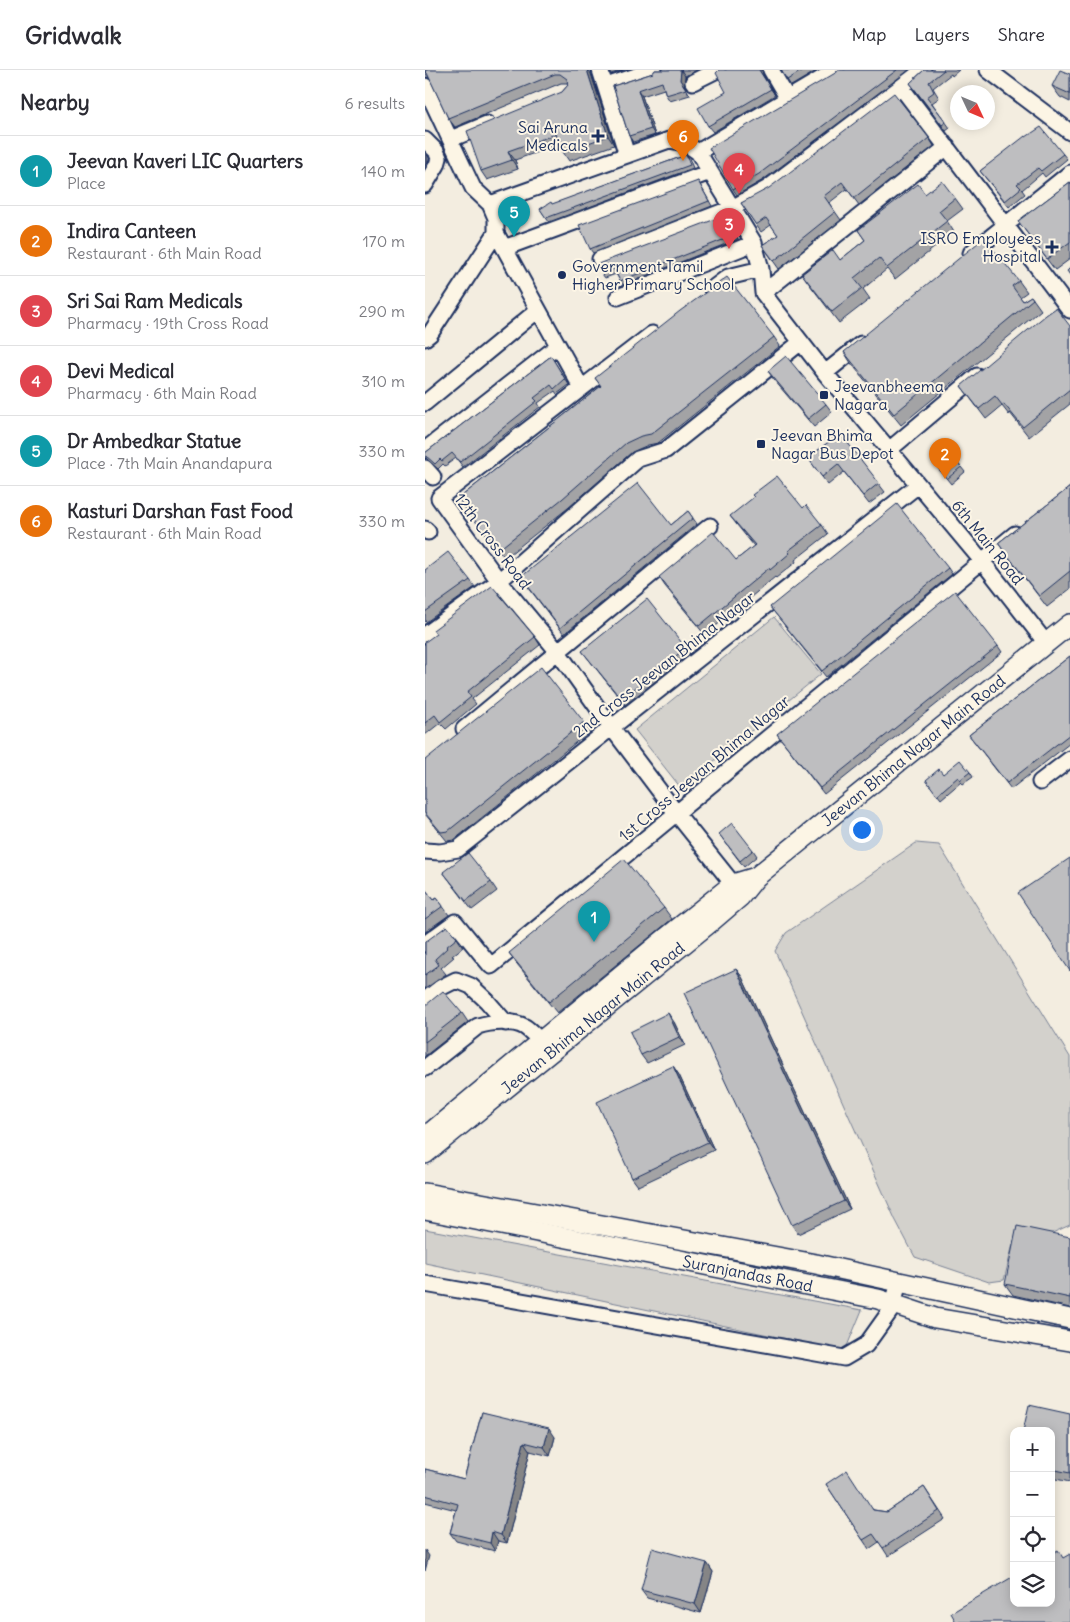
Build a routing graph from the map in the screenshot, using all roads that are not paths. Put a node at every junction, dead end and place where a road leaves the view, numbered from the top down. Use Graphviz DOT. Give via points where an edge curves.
graph roads {
  1 [pos="600,70"];
  2 [pos="654,70"];
  3 [pos="717,70"];
  4 [pos="771,70"];
  5 [pos="836,70"];
  6 [pos="923,70"];
  7 [pos="989,70"];
  8 [pos="693,82"];
  9 [pos="606,86"];
  10 [pos="901,87"];
  11 [pos="425,88"];
  12 [pos="788,99"];
  13 [pos="504,117"];
  14 [pos="1070,132"];
  15 [pos="451,139"];
  16 [pos="425,140"];
  17 [pos="947,147"];
  18 [pos="698,152"];
  19 [pos="627,155"];
  20 [pos="711,172"];
  21 [pos="1070,173"];
  22 [pos="425,185"];
  23 [pos="490,204"];
  24 [pos="732,208"];
  25 [pos="1006,225"];
  26 [pos="496,233"];
  27 [pos="754,243"];
  28 [pos="504,248"];
  29 [pos="600,259"];
  30 [pos="961,262"];
  31 [pos="761,270"];
  32 [pos="763,293"];
  33 [pos="618,297"];
  34 [pos="697,300"];
  35 [pos="1064,307"];
  36 [pos="538,310"];
  37 [pos="666,323"];
  38 [pos="870,336"];
  39 [pos="425,338"];
  40 [pos="801,342"];
  41 [pos="558,346"];
  42 [pos="988,367"];
  43 [pos="825,373"];
  44 [pos="581,387"];
  45 [pos="425,403"];
  46 [pos="425,450"];
  47 [pos="889,450"];
  48 [pos="918,485"];
  49 [pos="1026,525"];
  50 [pos="710,526"];
  51 [pos="982,561"];
  52 [pos="499,581"];
  53 [pos="1070,624"];
  54 [pos="425,635"];
  55 [pos="1047,643"];
  56 [pos="558,652"];
  57 [pos="612,728"];
  58 [pos="455,737"];
  59 [pos="1070,759"];
  60 [pos="1040,782"];
  61 [pos="677,814"];
  62 [pos="425,851"];
  63 [pos="737,891"];
  64 [pos="425,944"];
  65 [pos="425,1000"];
  66 [pos="506,1023"];
  67 [pos="541,1041"];
  68 [pos="425,1068"];
  69 [pos="425,1137"];
  70 [pos="425,1154"];
  71 [pos="425,1193"];
  72 [pos="425,1210"];
  73 [pos="899,1283"];
  74 [pos="425,1284"];
  75 [pos="893,1304"];
  76 [pos="1070,1319"];
  77 [pos="1070,1340"];
  1 -- 9 [label="street"];
  2 -- 9 [label="street"];
  3 -- 8 [label="street"];
  4 -- 12 [label="street"];
  5 -- 12 [label="street"];
  6 -- 10 [label="street"];
  7 -- 14 [label="street"];
  9 -- 19 [label="street"];
  10 -- 17 [label="street"];
  10 -- 24 [label="street" via="768,188"];
  11 -- 15 [label="street"];
  12 -- 18 [label="street"];
  13 -- 15 [label="street"];
  15 -- 23 [label="street" via="473,188"];
  16 -- 22 [label="street" via="439,158"];
  17 -- 25 [label="street"];
  17 -- 32 [label="street"];
  18 -- 19 [label="street" via="685,143 669,140"];
  18 -- 20 [label="street"];
  19 -- 23 [label="street"];
  20 -- 24 [label="street"];
  20 -- 28 [label="street"];
  21 -- 25 [label="street"];
  23 -- 26 [label="street" via="496,218"];
  24 -- 27 [label="street"];
  24 -- 29 [label="street"];
  25 -- 30 [label="street"];
  25 -- 35 [label="street"];
  26 -- 28 [label="street"];
  26 -- 39 [label="street"];
  27 -- 31 [label="street"];
  27 -- 33 [label="street"];
  28 -- 36 [label="street"];
  31 -- 32 [label="street"];
  31 -- 34 [label="street" via="728,277"];
  32 -- 40 [label="street, 6th Main Road"];
  36 -- 41 [label="street"];
  36 -- 45 [label="street"];
  37 -- 44 [label="street, 12th Cross Road"];
  38 -- 43 [label="street"];
  40 -- 43 [label="street, 6th Main Road"];
  40 -- 52 [label="street" via="666,450 637,459"];
  41 -- 44 [label="street"];
  41 -- 46 [label="street"];
  42 -- 47 [label="street"];
  43 -- 47 [label="street, 6th Main Road"];
  44 -- 52 [label="street, 12th Cross Road" via="439,498"];
  47 -- 48 [label="street, 6th Main Road"];
  48 -- 51 [label="street, 6th Main Road"];
  48 -- 57 [label="street, 2nd Cross Jeevan Bhima Nagar"];
  49 -- 51 [label="street, 1st Cross Jeevan Bhima Nagar"];
  50 -- 56 [label="street"];
  51 -- 55 [label="street, 6th Main Road"];
  51 -- 61 [label="street, 1st Cross Jeevan Bhima Nagar"];
  52 -- 54 [label="street"];
  52 -- 56 [label="street, 12th Cross Road"];
  53 -- 55 [label="main road, Jeevan Bhima Nagar Main Road"];
  55 -- 63 [label="main road, Jeevan Bhima Nagar Main Road"];
  56 -- 57 [label="street, 12th Cross Road"];
  56 -- 58 [label="street"];
  57 -- 61 [label="street, 12th Cross Road"];
  57 -- 62 [label="street, 2nd Cross Jeevan Bhima Nagar" via="458,849"];
  59 -- 60 [label="street"];
  61 -- 63 [label="street, 12th Cross Road"];
  61 -- 64 [label="street, 1st Cross Jeevan Bhima Nagar" via="491,966 455,922"];
  63 -- 67 [label="main road, Jeevan Bhima Nagar Main Road" via="662,940"];
  63 -- 70 [label="main road, Jeevan Bhima Nagar Main Road"];
  65 -- 66 [label="street" via="456,980 471,986"];
  66 -- 67 [label="street" via="524,1026"];
  66 -- 68 [label="street" via="477,1026"];
  67 -- 69 [label="main road, Jeevan Bhima Nagar Main Road"];
  71 -- 73 [label="main road, Suranjandas Road" via="816,1264"];
  72 -- 75 [label="main road, Suranjandas Road"];
  73 -- 75 [label="street"];
  73 -- 76 [label="main road, Suranjandas Road"];
  74 -- 75 [label="street" via="844,1358 866,1345"];
  75 -- 77 [label="main road, Suranjandas Road" via="935,1318"];
}
